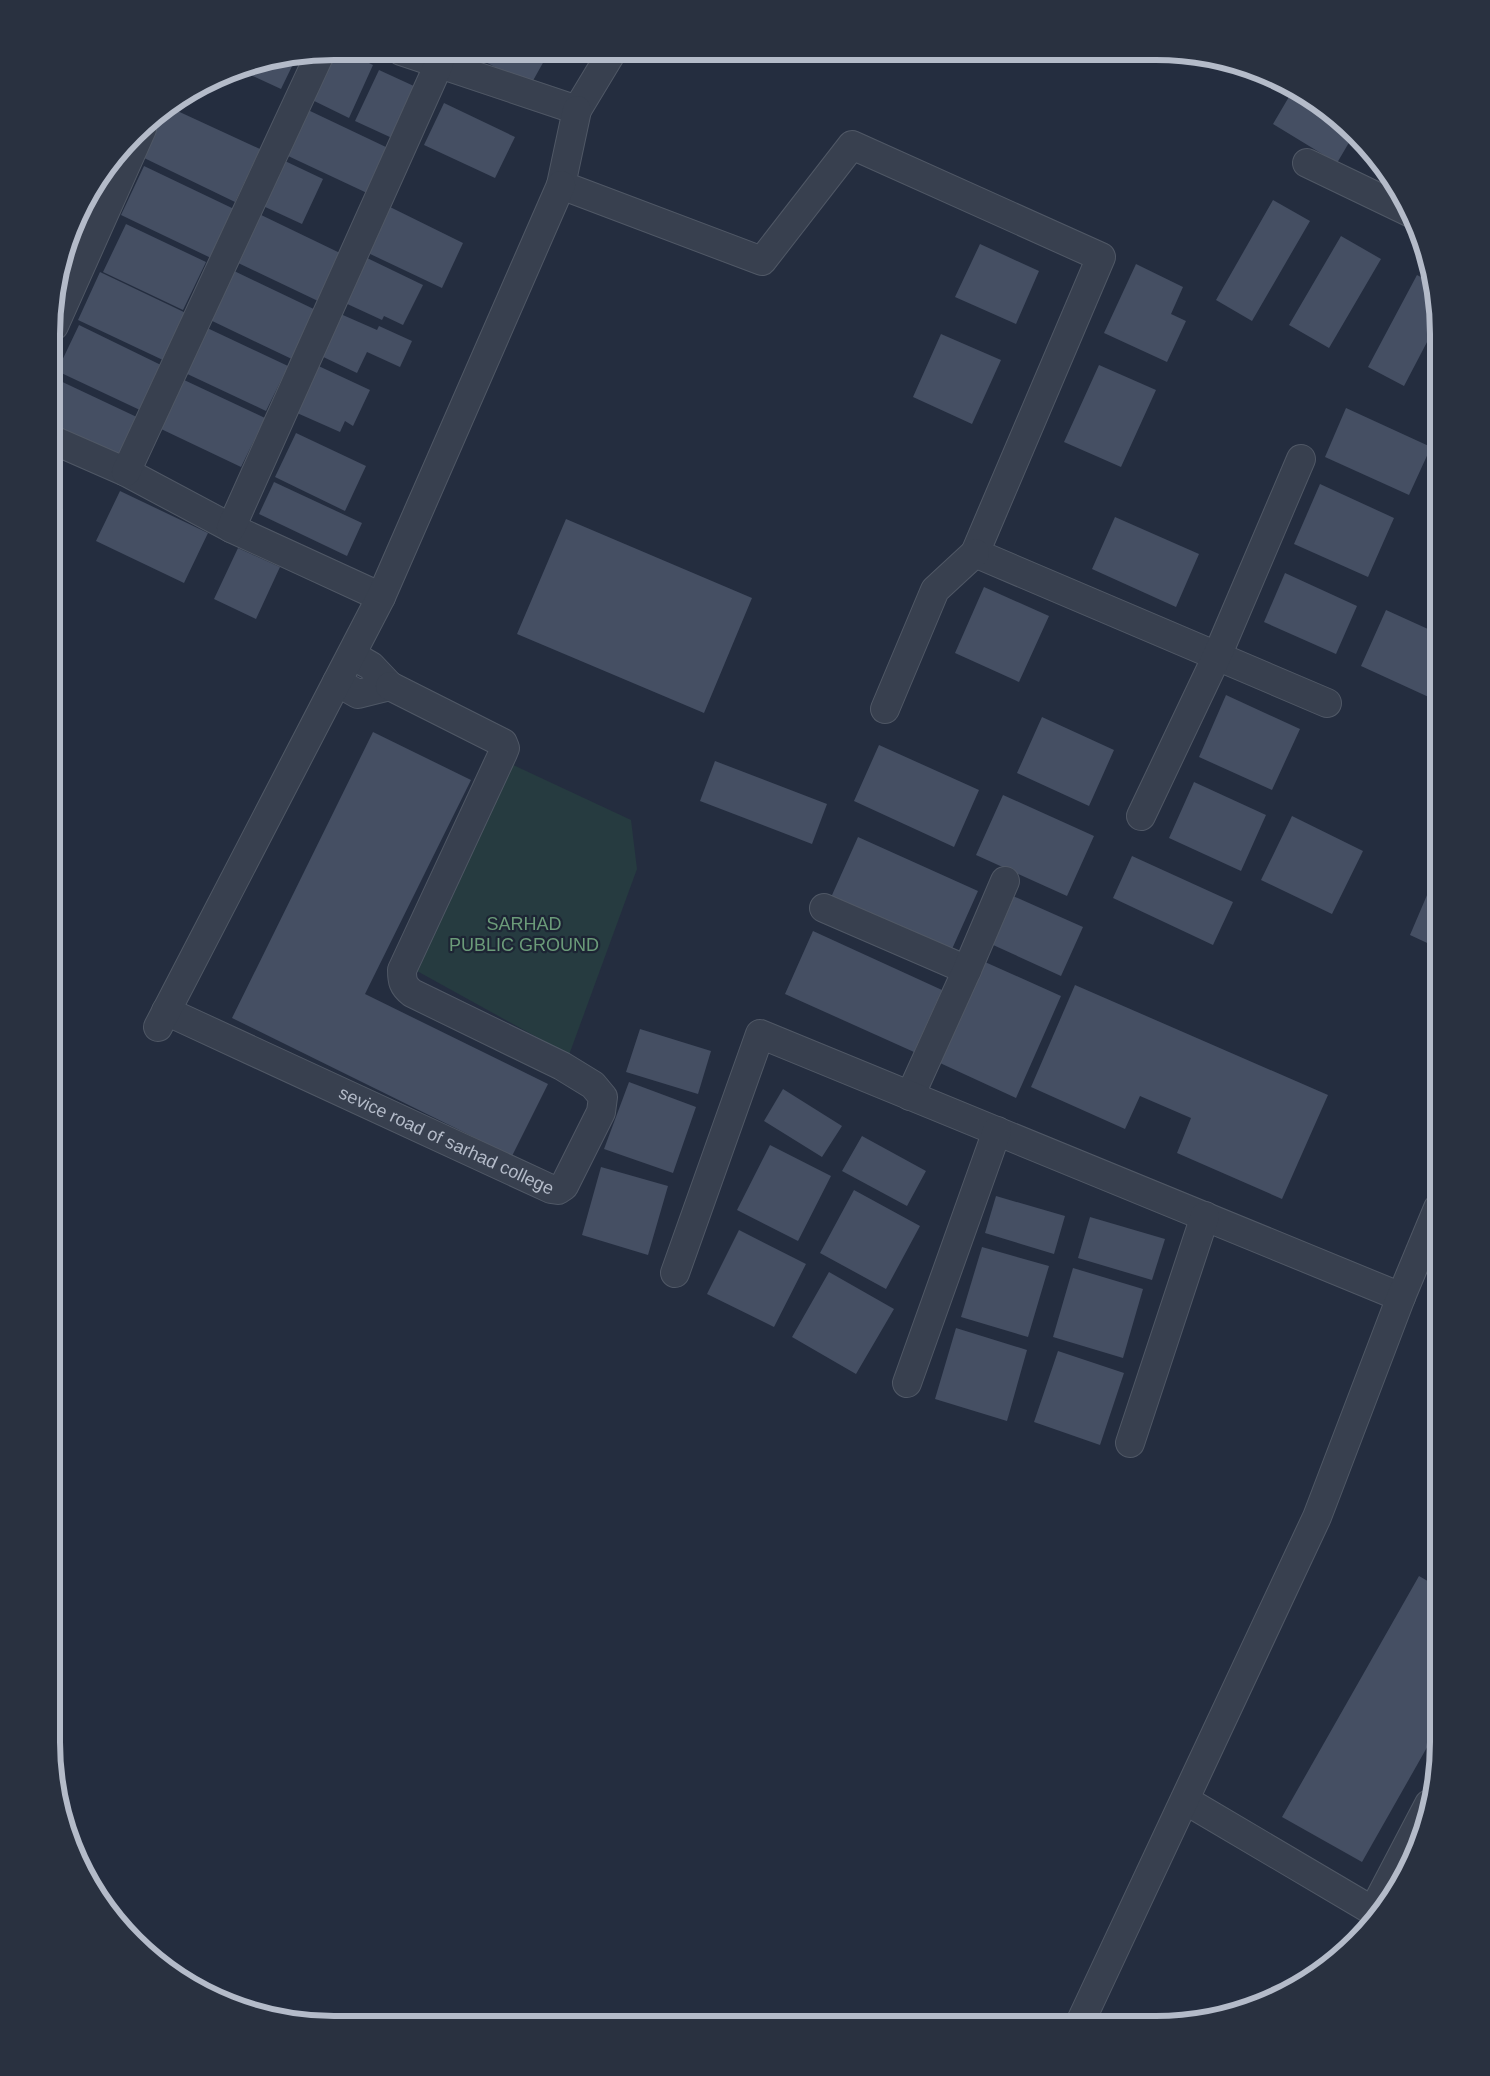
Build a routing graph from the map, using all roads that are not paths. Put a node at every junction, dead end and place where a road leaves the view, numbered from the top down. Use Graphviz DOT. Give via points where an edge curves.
graph roads {
  1 [pos="426,60"];
  2 [pos="607,60"];
  3 [pos="317,61"];
  4 [pos="439,64"];
  5 [pos="577,110"];
  6 [pos="134,147"];
  7 [pos="1307,164"];
  8 [pos="561,185"];
  9 [pos="1399,207"];
  10 [pos="61,309"];
  11 [pos="60,443"];
  12 [pos="1300,459"];
  13 [pos="126,472"];
  14 [pos="231,528"];
  15 [pos="975,553"];
  16 [pos="381,597"];
  17 [pos="352,655"];
  18 [pos="1217,656"];
  19 [pos="338,682"];
  20 [pos="390,686"];
  21 [pos="1327,703"];
  22 [pos="885,709"];
  23 [pos="1141,816"];
  24 [pos="1005,881"];
  25 [pos="824,908"];
  26 [pos="968,970"];
  27 [pos="910,1096"];
  28 [pos="997,1131"];
  29 [pos="1205,1216"];
  30 [pos="1430,1227"];
  31 [pos="675,1273"];
  32 [pos="1401,1297"];
  33 [pos="907,1382"];
  34 [pos="1130,1443"];
  35 [pos="1185,1800"];
  36 [pos="1414,1833"];
  37 [pos="1379,1901"];
  38 [pos="1366,1918"];
  39 [pos="1083,2016"];
  1 -- 4 [label="street"];
  2 -- 5 [label="street"];
  3 -- 13 [label="street"];
  4 -- 5 [label="street"];
  4 -- 14 [label="street"];
  5 -- 8 [label="street"];
  6 -- 10 [label="street"];
  7 -- 9 [label="street"];
  8 -- 15 [label="street" via="762,262 852,144 1101,257"];
  8 -- 16 [label="street"];
  11 -- 13 [label="street"];
  12 -- 18 [label="street"];
  13 -- 14 [label="street"];
  14 -- 16 [label="street"];
  15 -- 18 [label="street"];
  15 -- 22 [label="street" via="935,590"];
  16 -- 17 [label="street"];
  17 -- 19 [label="street"];
  17 -- 20 [label="street" via="372,666"];
  18 -- 21 [label="street"];
  18 -- 23 [label="street"];
  19 -- 20 [label="street" via="358,694"];
  19 -- 20 [label="street, sevice road of sarhad college" via="161,1020 558,1190 564,1186 601,1112 603,1097 593,1085 562,1066 412,993 402,980 402,970 505,748 503,743"];
  24 -- 26 [label="street"];
  25 -- 26 [label="street"];
  26 -- 27 [label="street"];
  27 -- 28 [label="street"];
  27 -- 31 [label="street" via="760,1034"];
  28 -- 29 [label="street"];
  28 -- 33 [label="street"];
  29 -- 32 [label="street"];
  29 -- 34 [label="street"];
  30 -- 32 [label="street"];
  32 -- 35 [label="street" via="1317,1517"];
  35 -- 38 [label="street"];
  35 -- 39 [label="street"];
  36 -- 37 [label="street"];
}
